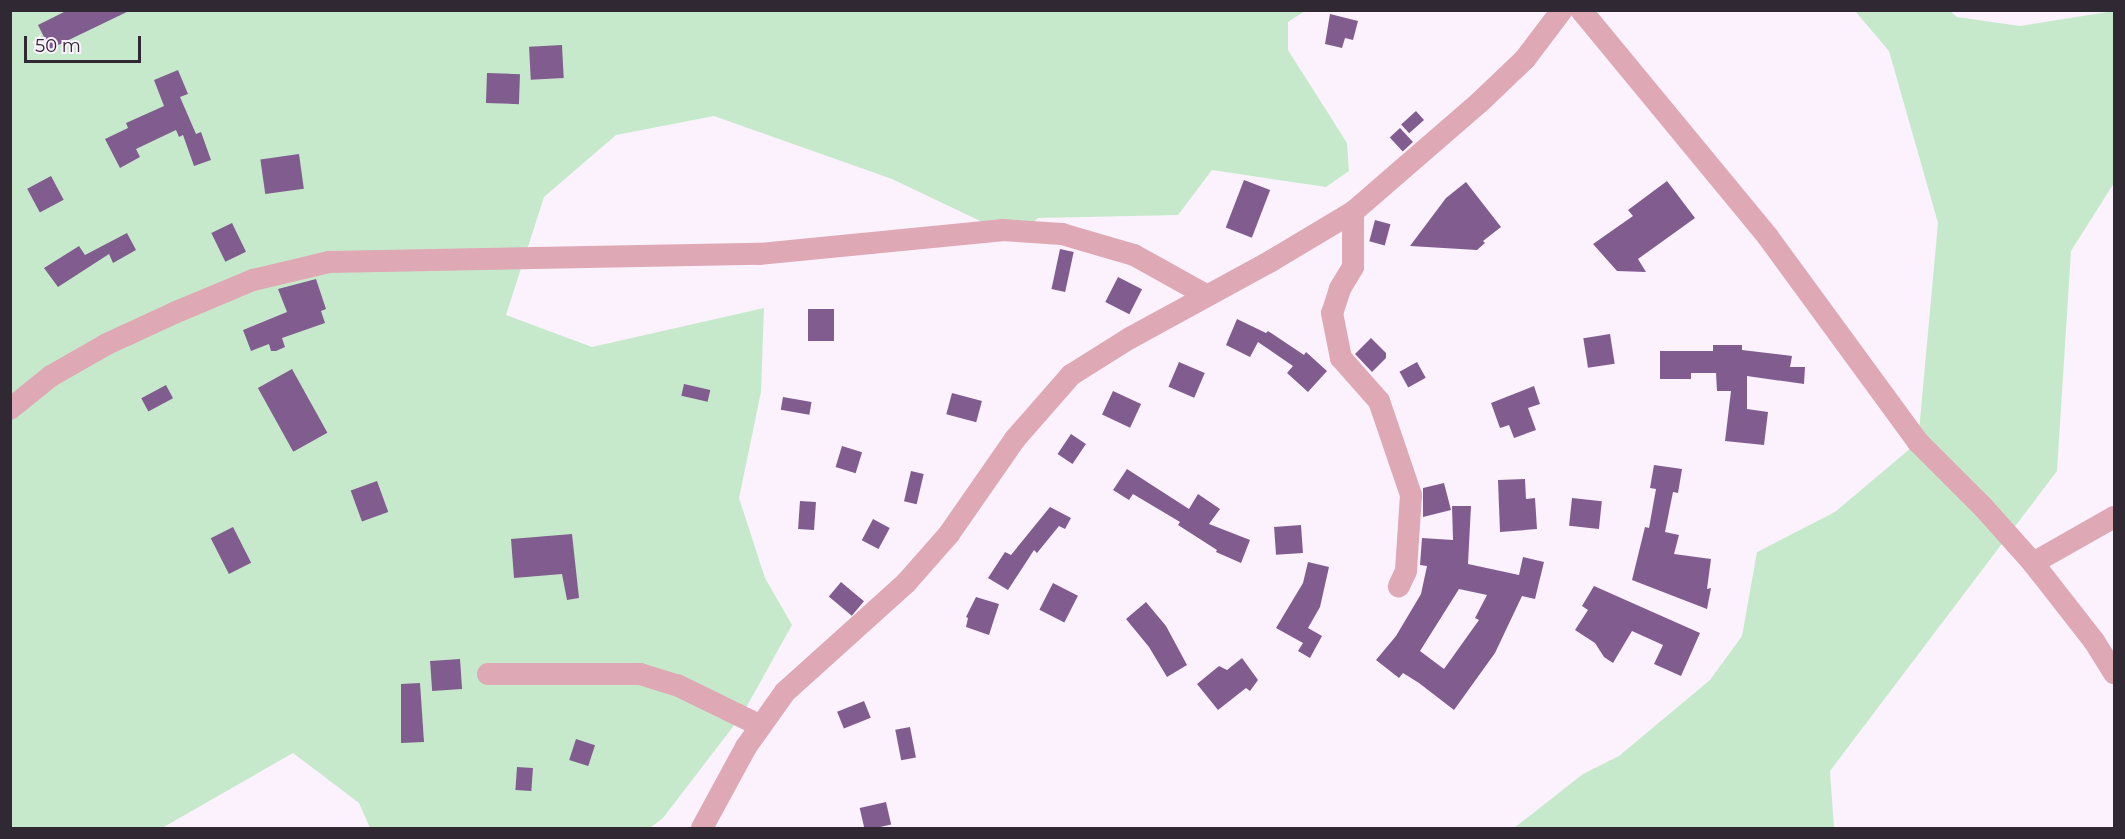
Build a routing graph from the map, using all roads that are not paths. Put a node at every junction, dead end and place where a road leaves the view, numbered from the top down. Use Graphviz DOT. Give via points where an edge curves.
graph roads {
  1 [pos="1562,10"];
  2 [pos="1581,10"];
  3 [pos="1353,212"];
  4 [pos="1206,295"];
  5 [pos="10,409"];
  6 [pos="2115,517"];
  7 [pos="2033,563"];
  8 [pos="1399,586"];
  9 [pos="2115,673"];
  10 [pos="488,674"];
  11 [pos="760,726"];
  12 [pos="702,828"];
  1 -- 3 [label="street" via="1525,59 1488,95"];
  2 -- 7 [label="street" via="1768,237 1918,442"];
  3 -- 4 [label="street"];
  3 -- 8 [label="street" via="1353,267 1332,313 1341,358 1380,401 1411,495 1406,571"];
  4 -- 5 [label="street" via="1134,255 1062,234 1002,230 759,254 328,262 253,280 107,344 51,376"];
  4 -- 11 [label="street" via="1071,375 1015,439 949,534 906,583 784,692"];
  6 -- 7 [label="street"];
  7 -- 9 [label="street"];
  10 -- 11 [label="street" via="640,674 676,685"];
  11 -- 12 [label="street"];
}
